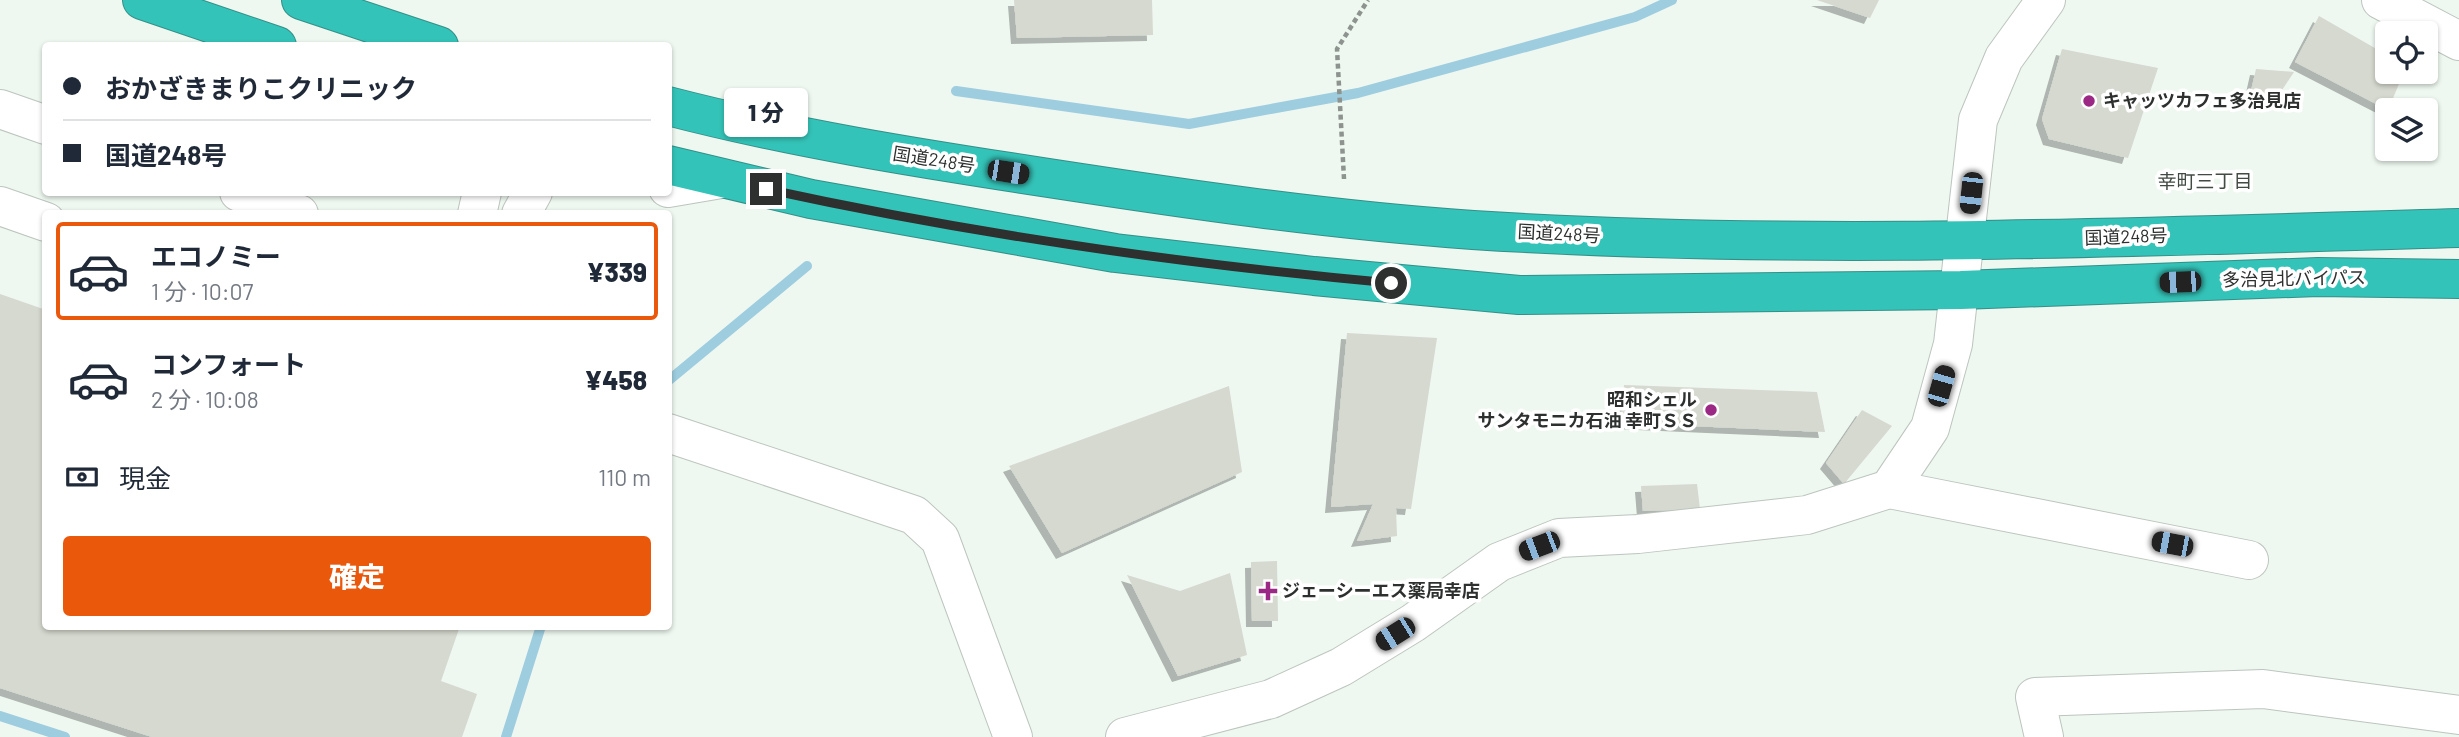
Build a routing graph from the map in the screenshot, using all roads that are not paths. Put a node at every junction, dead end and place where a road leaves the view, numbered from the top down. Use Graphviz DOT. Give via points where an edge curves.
graph roads {
  1 [pos="142,0"];
  2 [pos="301,0"];
  3 [pos="2046,0"];
  4 [pos="2381,0"];
  5 [pos="2459,41"];
  6 [pos="265,42"];
  7 [pos="427,42"];
  8 [pos="672,107"];
  9 [pos="0,108"];
  10 [pos="42,124"];
  11 [pos="672,166"];
  12 [pos="721,179"];
  13 [pos="672,187"];
  14 [pos="250,196"];
  15 [pos="0,206"];
  16 [pos="288,210"];
  17 [pos="42,221"];
  18 [pos="2459,228"];
  19 [pos="1966,242"];
  20 [pos="2459,279"];
  21 [pos="1961,290"];
  22 [pos="672,434"];
  23 [pos="1889,489"];
  24 [pos="2249,559"];
  25 [pos="2459,715"];
  26 [pos="1013,737"];
  27 [pos="1125,737"];
  28 [pos="2043,737"];
  1 -- 6 [label="highway"];
  2 -- 7 [label="highway"];
  3 -- 19 [label="street" via="2004,58 1978,120"];
  4 -- 5 [label="street"];
  8 -- 19 [label="highway, 国道248号" via="898,155 1256,210 1471,230 1696,240"];
  9 -- 10 [label="street"];
  11 -- 12 [label="highway"];
  12 -- 13 [label="street"];
  12 -- 21 [label="highway" via="945,225 1115,253 1519,295"];
  14 -- 16 [label="street"];
  15 -- 17 [label="street"];
  18 -- 19 [label="highway, 国道248号"];
  19 -- 21 [label="street"];
  20 -- 21 [label="highway, 多治見北バイパス" via="2318,277"];
  21 -- 23 [label="street" via="1953,344 1930,428"];
  22 -- 26 [label="street" via="914,515 940,540"];
  23 -- 24 [label="street"];
  23 -- 27 [label="street" via="1807,515 1559,538 1499,562 1341,667 1272,699"];
  25 -- 28 [label="street" via="2263,689 2035,697"];
}
